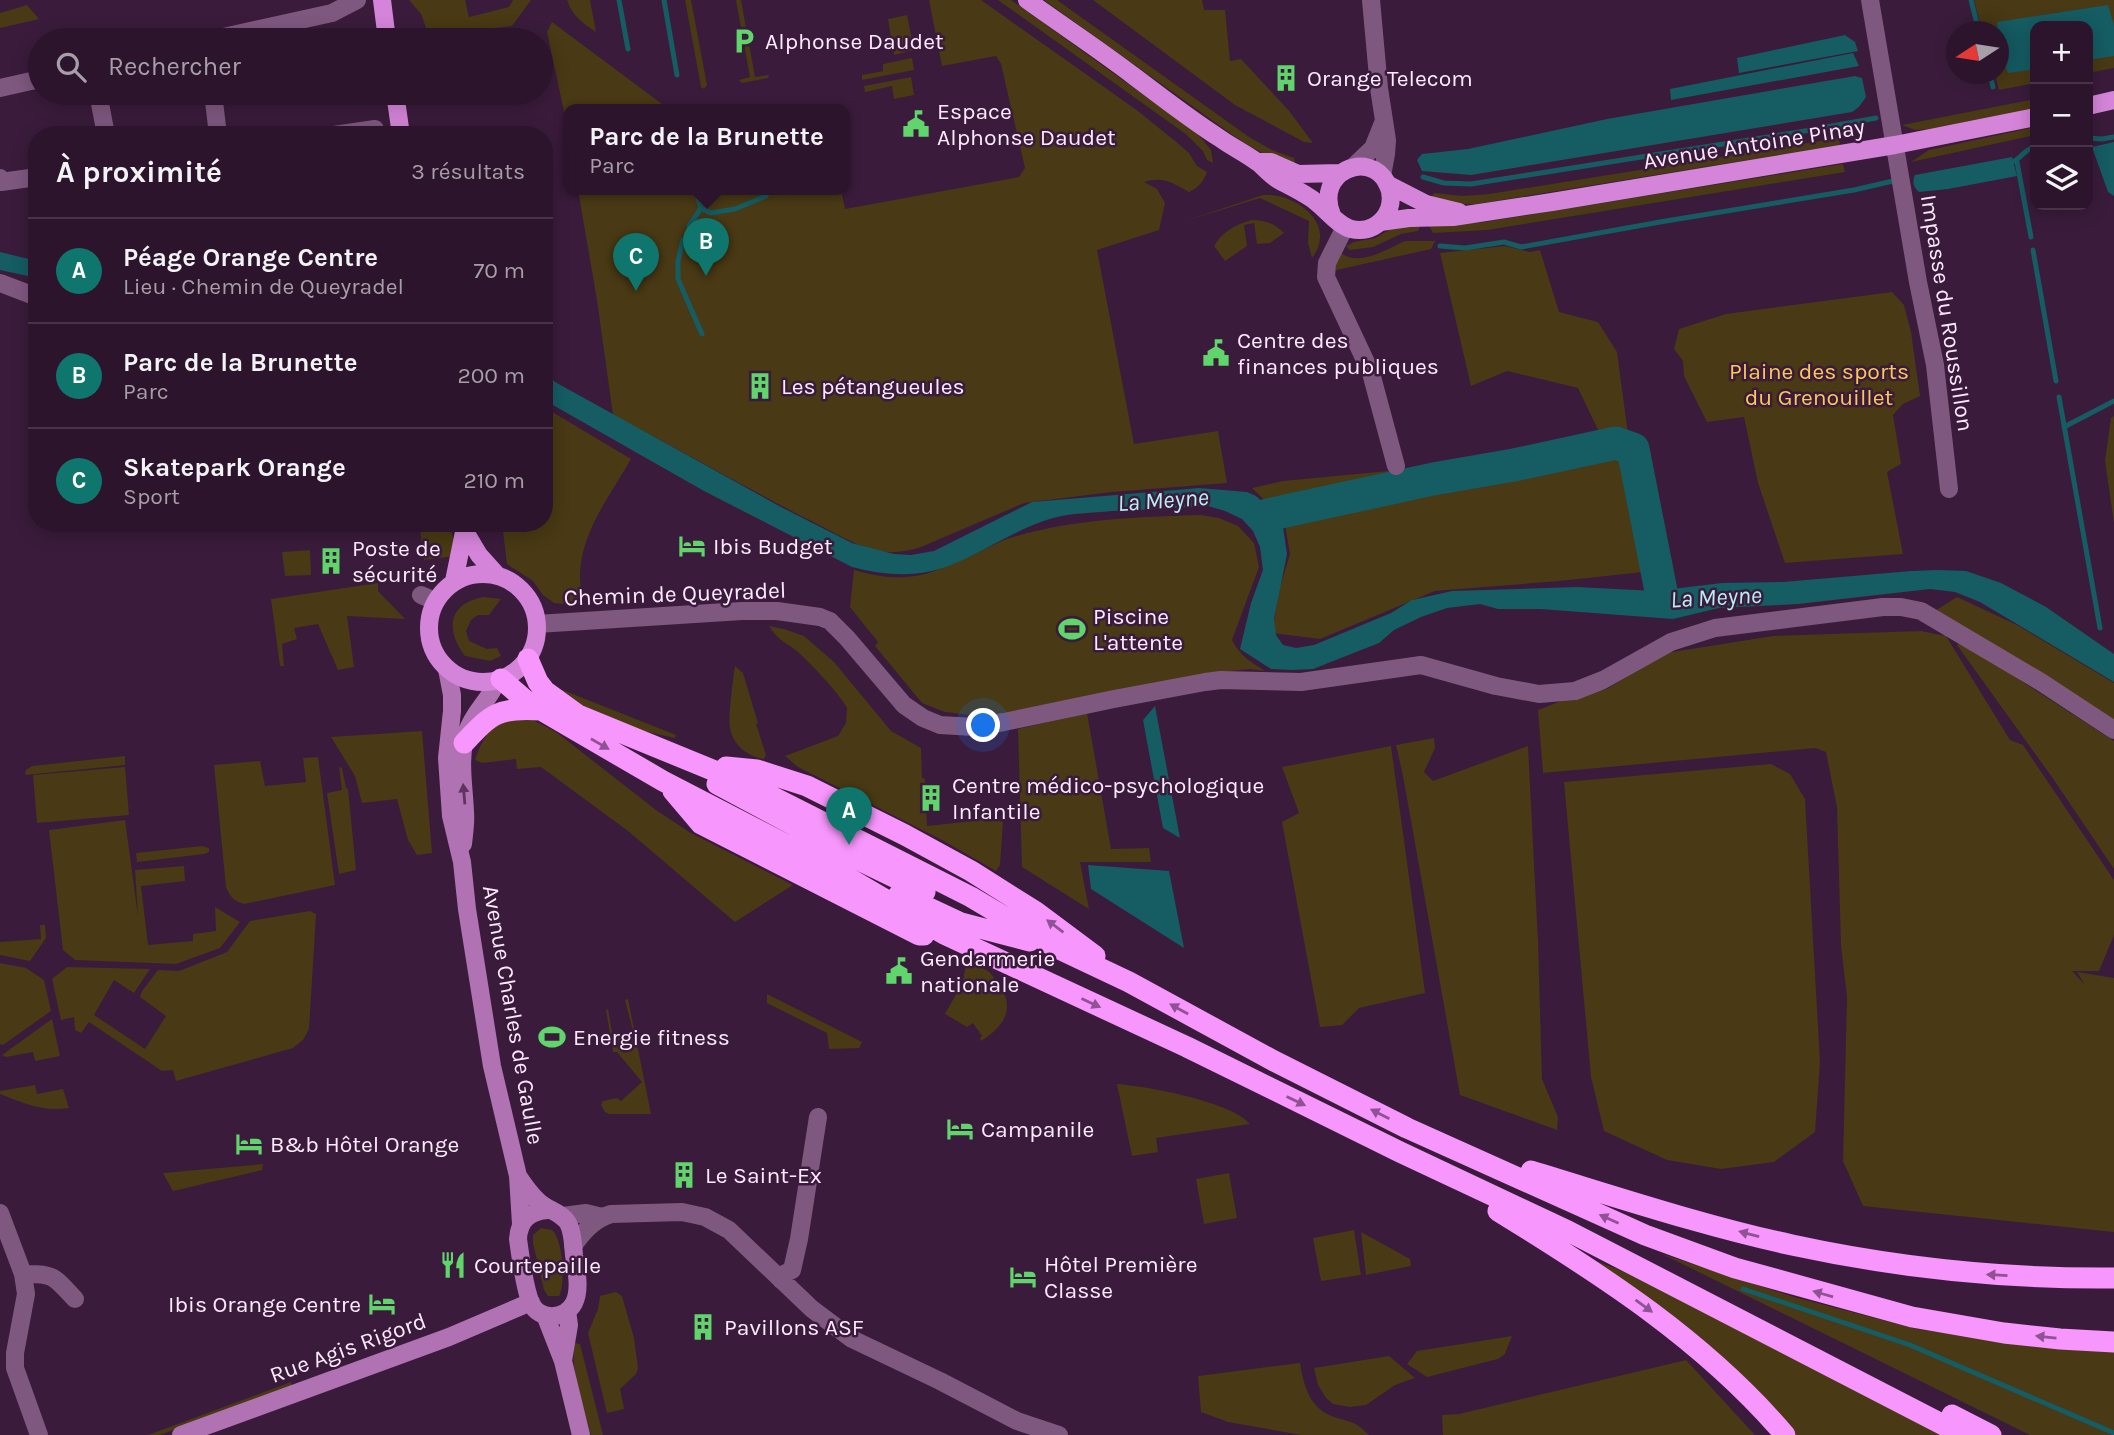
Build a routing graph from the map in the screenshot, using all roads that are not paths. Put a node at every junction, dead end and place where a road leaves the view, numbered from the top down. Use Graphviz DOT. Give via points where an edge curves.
graph roads {
  1 [pos="358,0"];
  2 [pos="382,0"];
  3 [pos="1027,0"];
  4 [pos="1371,0"];
  5 [pos="1870,0"];
  6 [pos="265,28"];
  7 [pos="386,28"];
  8 [pos="28,82"];
  9 [pos="0,88"];
  10 [pos="2114,100"];
  11 [pos="100,105"];
  12 [pos="214,105"];
  13 [pos="397,105"];
  14 [pos="2093,105"];
  15 [pos="2030,118"];
  16 [pos="1383,123"];
  17 [pos="104,126"];
  18 [pos="217,126"];
  19 [pos="400,126"];
  20 [pos="1895,145"];
  21 [pos="1258,162"];
  22 [pos="1346,170"];
  23 [pos="0,178"];
  24 [pos="28,178"];
  25 [pos="1384,180"];
  26 [pos="1480,213"];
  27 [pos="1339,221"];
  28 [pos="1380,222"];
  29 [pos="0,283"];
  30 [pos="28,294"];
  31 [pos="1396,467"];
  32 [pos="1949,489"];
  33 [pos="462,532"];
  34 [pos="465,532"];
  35 [pos="497,575"];
  36 [pos="454,581"];
  37 [pos="537,624"];
  38 [pos="528,659"];
  39 [pos="447,669"];
  40 [pos="499,680"];
  41 [pos="541,710"];
  42 [pos="2114,730"];
  43 [pos="621,733"];
  44 [pos="464,743"];
  45 [pos="699,764"];
  46 [pos="745,769"];
  47 [pos="462,862"];
  48 [pos="1055,947"];
  49 [pos="1129,982"];
  50 [pos="818,1116"];
  51 [pos="1407,1128"];
  52 [pos="1442,1143"];
  53 [pos="1400,1152"];
  54 [pos="518,1176"];
  55 [pos="0,1213"];
  56 [pos="555,1213"];
  57 [pos="602,1217"];
  58 [pos="521,1224"];
  59 [pos="573,1246"];
  60 [pos="23,1274"];
  61 [pos="2114,1278"];
  62 [pos="781,1280"];
  63 [pos="75,1299"];
  64 [pos="530,1302"];
  65 [pos="568,1311"];
  66 [pos="545,1315"];
  67 [pos="2114,1342"];
  68 [pos="563,1361"];
  69 [pos="39,1435"];
  70 [pos="181,1435"];
  71 [pos="581,1435"];
  72 [pos="1059,1435"];
  73 [pos="1785,1435"];
  74 [pos="1963,1435"];
  75 [pos="1991,1435"];
  1 -- 6 [label="street" via="332,13"];
  2 -- 7 [label="main road"];
  3 -- 21 [label="main road, Avenue Antoine Pinay"];
  4 -- 16 [label="street"];
  5 -- 20 [label="street, Impasse du Roussillon"];
  8 -- 9 [label="street"];
  10 -- 14 [label="main road"];
  11 -- 17 [label="street"];
  12 -- 18 [label="street"];
  13 -- 19 [label="main road"];
  15 -- 20 [label="main road, Avenue Antoine Pinay"];
  16 -- 22 [label="street" via="1373,148"];
  16 -- 25 [label="street" via="1387,140"];
  20 -- 26 [label="main road, Avenue Antoine Pinay"];
  20 -- 32 [label="street, Impasse du Roussillon" via="1935,365"];
  21 -- 22 [label="main road, Avenue Antoine Pinay" via="1271,162 1298,174"];
  21 -- 27 [label="main road, Avenue Antoine Pinay"];
  22 -- 25 [label="main road, Avenue Antoine Pinay" via="1362,167"];
  22 -- 27 [label="main road" via="1334,180 1328,197"];
  23 -- 24 [label="street" via="1,183"];
  25 -- 26 [label="main road, Avenue Antoine Pinay" via="1426,204"];
  25 -- 28 [label="main road" via="1391,194 1387,214"];
  26 -- 28 [label="main road, Avenue Antoine Pinay"];
  27 -- 28 [label="main road, Avenue Antoine Pinay" via="1364,230"];
  27 -- 31 [label="street" via="1326,277 1371,373"];
  29 -- 30 [label="street"];
  33 -- 36 [label="main road"];
  34 -- 35 [label="main road"];
  35 -- 36 [label="main road" via="482,573"];
  35 -- 37 [label="main road" via="525,593"];
  36 -- 39 [label="main road" via="428,598 429,637"];
  37 -- 38 [label="main road" via="536,642"];
  37 -- 42 [label="street, Chemin de Queyradel" via="742,611 820,617 847,638 904,705 940,725 974,727 1205,682 1301,682 1420,664 1539,694 1575,691 1671,642 1715,628 1901,607 1921,611"];
  38 -- 40 [label="main road"];
  38 -- 43 [label="highway" via="545,691 578,715"];
  39 -- 40 [label="main road" via="470,681"];
  39 -- 47 [label="main road, Avenue Charles de Gaulle" via="452,695 448,791"];
  40 -- 41 [label="highway"];
  40 -- 44 [label="main road, Avenue Charles de Gaulle" via="472,719"];
  41 -- 44 [label="highway" via="509,709 492,715"];
  41 -- 53 [label="highway, one-way" via="944,934"];
  43 -- 45 [label="highway"];
  43 -- 48 [label="highway" via="863,862 966,912"];
  47 -- 44 [label="main road, Avenue Charles de Gaulle, one-way"];
  45 -- 46 [label="highway"];
  45 -- 48 [label="highway" via="971,897"];
  46 -- 48 [label="highway" via="801,793 974,885"];
  49 -- 46 [label="highway, one-way" via="1036,912 971,871 807,786"];
  47 -- 54 [label="main road, Avenue Charles de Gaulle" via="492,1066"];
  48 -- 49 [label="highway"];
  51 -- 49 [label="highway, one-way"];
  50 -- 62 [label="street" via="799,1239 792,1269"];
  51 -- 52 [label="highway"];
  51 -- 75 [label="highway" via="1550,1211"];
  61 -- 52 [label="highway, one-way" via="1970,1273 1790,1245"];
  67 -- 52 [label="highway, one-way" via="2004,1333 1912,1317 1735,1269 1645,1235"];
  53 -- 73 [label="highway, one-way" via="1588,1266 1648,1310 1717,1366"];
  53 -- 74 [label="highway" via="1568,1231"];
  54 -- 56 [label="main road, Avenue Charles de Gaulle" via="538,1201"];
  54 -- 58 [label="main road, Avenue Charles de Gaulle"];
  55 -- 60 [label="street"];
  56 -- 57 [label="street"];
  56 -- 58 [label="main road" via="533,1212"];
  56 -- 59 [label="main road, Avenue Charles de Gaulle" via="571,1229"];
  57 -- 59 [label="street"];
  57 -- 62 [label="street" via="682,1212 705,1217 729,1230"];
  58 -- 64 [label="main road, Avenue Charles de Gaulle" via="518,1239"];
  59 -- 65 [label="main road, Avenue Charles de Gaulle" via="576,1296"];
  60 -- 63 [label="street" via="53,1276"];
  60 -- 69 [label="street" via="26,1294 15,1368"];
  62 -- 72 [label="street" via="852,1339 1017,1421"];
  64 -- 66 [label="main road, Avenue Charles de Gaulle"];
  64 -- 70 [label="main road, Rue Agis Rigord" via="449,1337"];
  65 -- 66 [label="main road" via="556,1317"];
  65 -- 68 [label="main road, Avenue Charles de Gaulle"];
  66 -- 68 [label="main road, Avenue Charles de Gaulle"];
  68 -- 71 [label="main road, Avenue Charles de Gaulle"];
}
